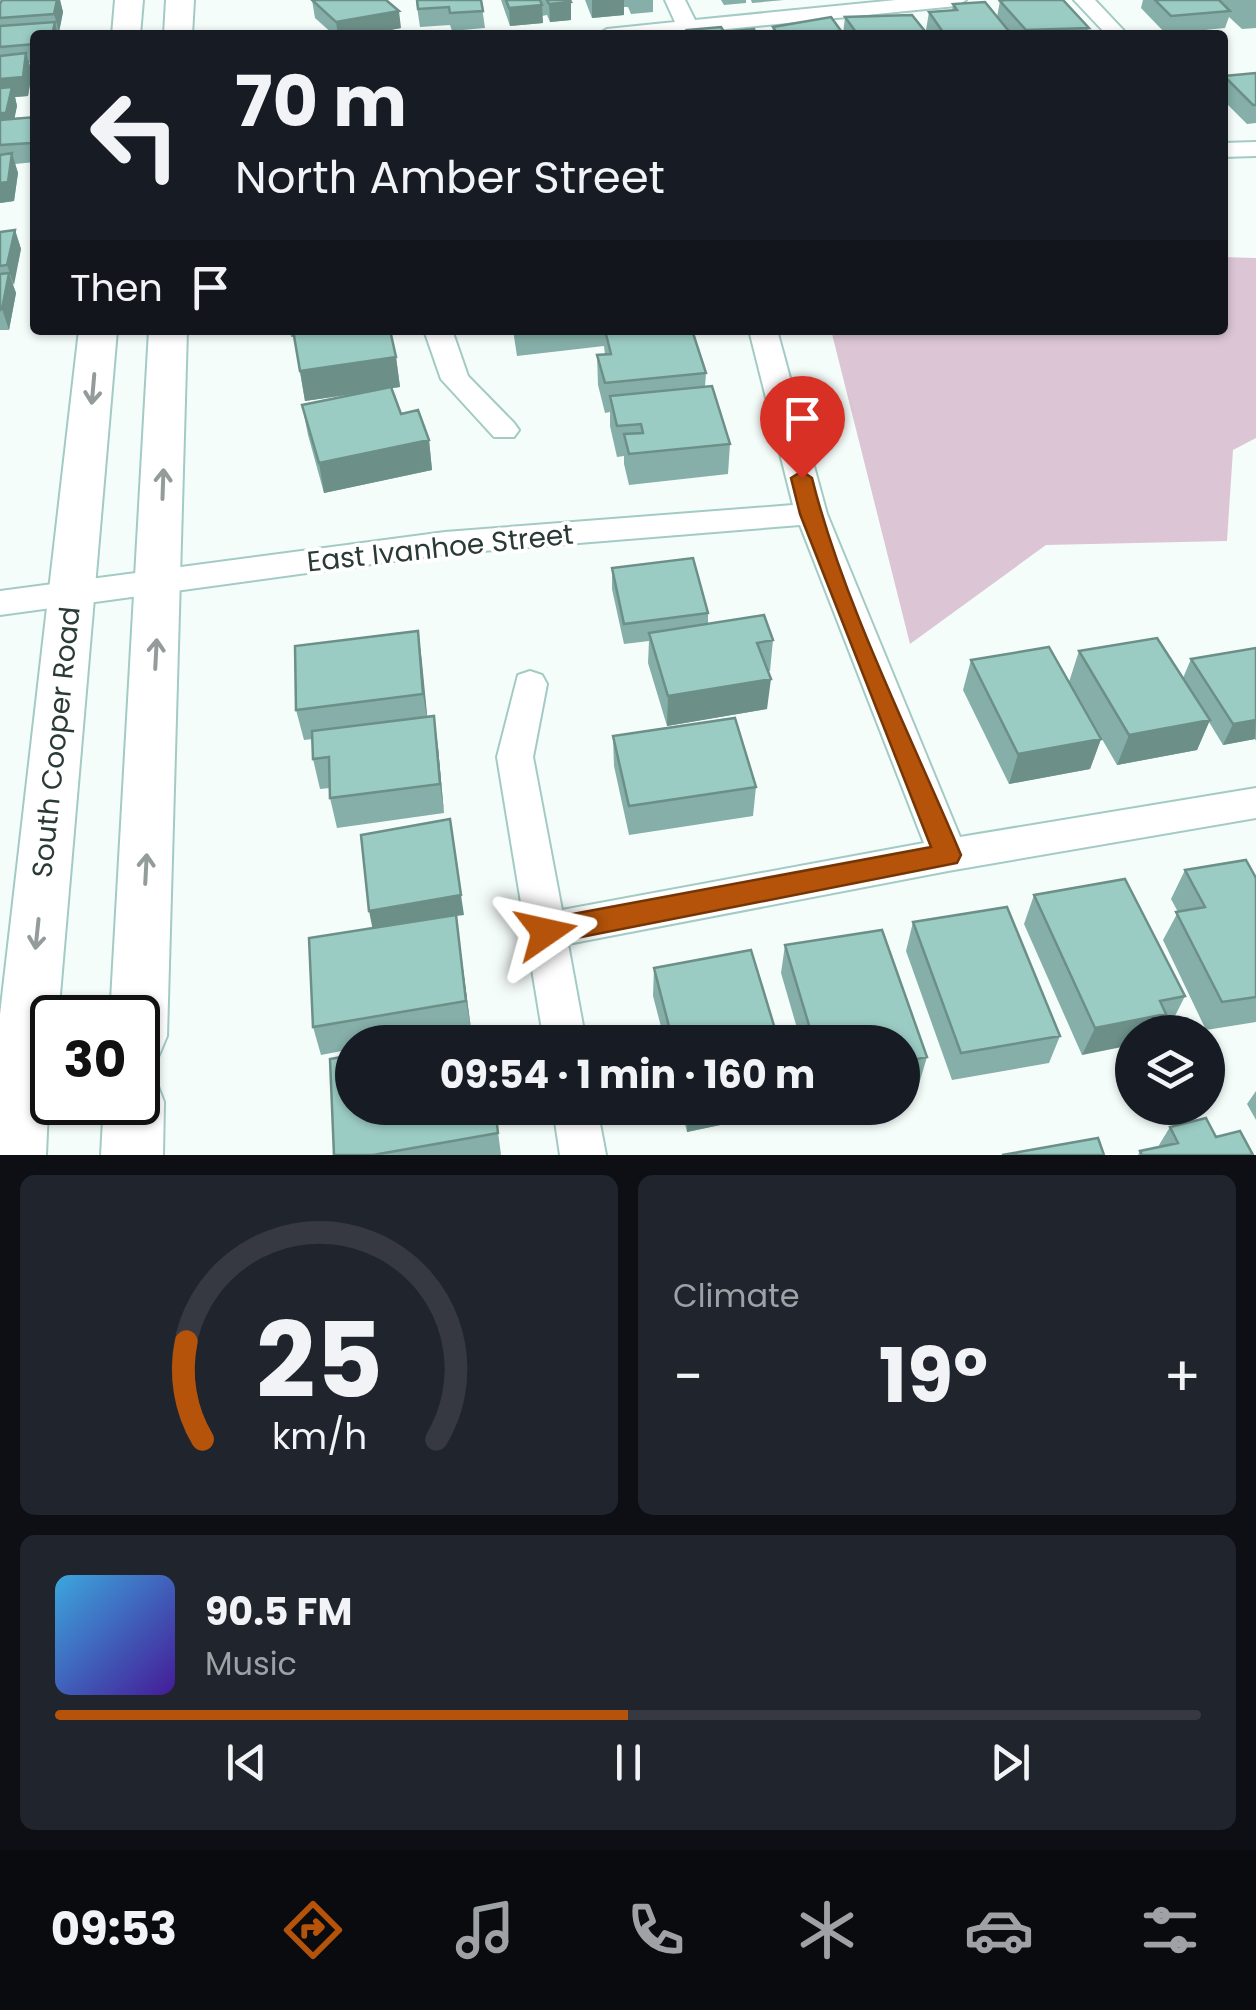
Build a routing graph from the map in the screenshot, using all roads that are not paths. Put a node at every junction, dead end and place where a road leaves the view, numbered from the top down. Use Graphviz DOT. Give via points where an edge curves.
graph roads {
  1 [pos="130,0"];
  2 [pos="180,0"];
  3 [pos="675,0"];
  4 [pos="956,0"];
  5 [pos="1084,0"];
  6 [pos="688,27"];
  7 [pos="127,30"];
  8 [pos="178,30"];
  9 [pos="658,30"];
  10 [pos="1113,30"];
  11 [pos="97,335"];
  12 [pos="168,335"];
  13 [pos="440,335"];
  14 [pos="765,335"];
  15 [pos="504,430"];
  16 [pos="810,514"];
  17 [pos="159,581"];
  18 [pos="71,593"];
  19 [pos="0,603"];
  20 [pos="530,684"];
  21 [pos="1256,803"];
  22 [pos="948,855"];
  23 [pos="546,932"];
  24 [pos="140,995"];
  25 [pos="561,1025"];
  26 [pos="133,1125"];
  27 [pos="579,1125"];
  28 [pos="15,1155"];
  29 [pos="132,1155"];
  30 [pos="583,1155"];
  1 -- 7 [label="main road"];
  2 -- 8 [label="main road"];
  3 -- 6 [label="street"];
  4 -- 6 [label="street"];
  5 -- 10 [label="street"];
  6 -- 9 [label="street"];
  11 -- 18 [label="main road, South Cooper Road, one-way"];
  17 -- 12 [label="main road, one-way"];
  13 -- 15 [label="street" via="455,379"];
  14 -- 16 [label="street"];
  16 -- 17 [label="street, East Ivanhoe Street" via="445,543"];
  16 -- 22 [label="street"];
  17 -- 18 [label="street, East Ivanhoe Street"];
  24 -- 17 [label="main road, one-way"];
  18 -- 19 [label="street, East Ivanhoe Street"];
  18 -- 28 [label="main road, South Cooper Road, one-way"];
  20 -- 23 [label="street" via="515,757"];
  21 -- 22 [label="street"];
  22 -- 23 [label="street"];
  23 -- 25 [label="street"];
  26 -- 29 [label="main road"];
  27 -- 30 [label="street"];
}
